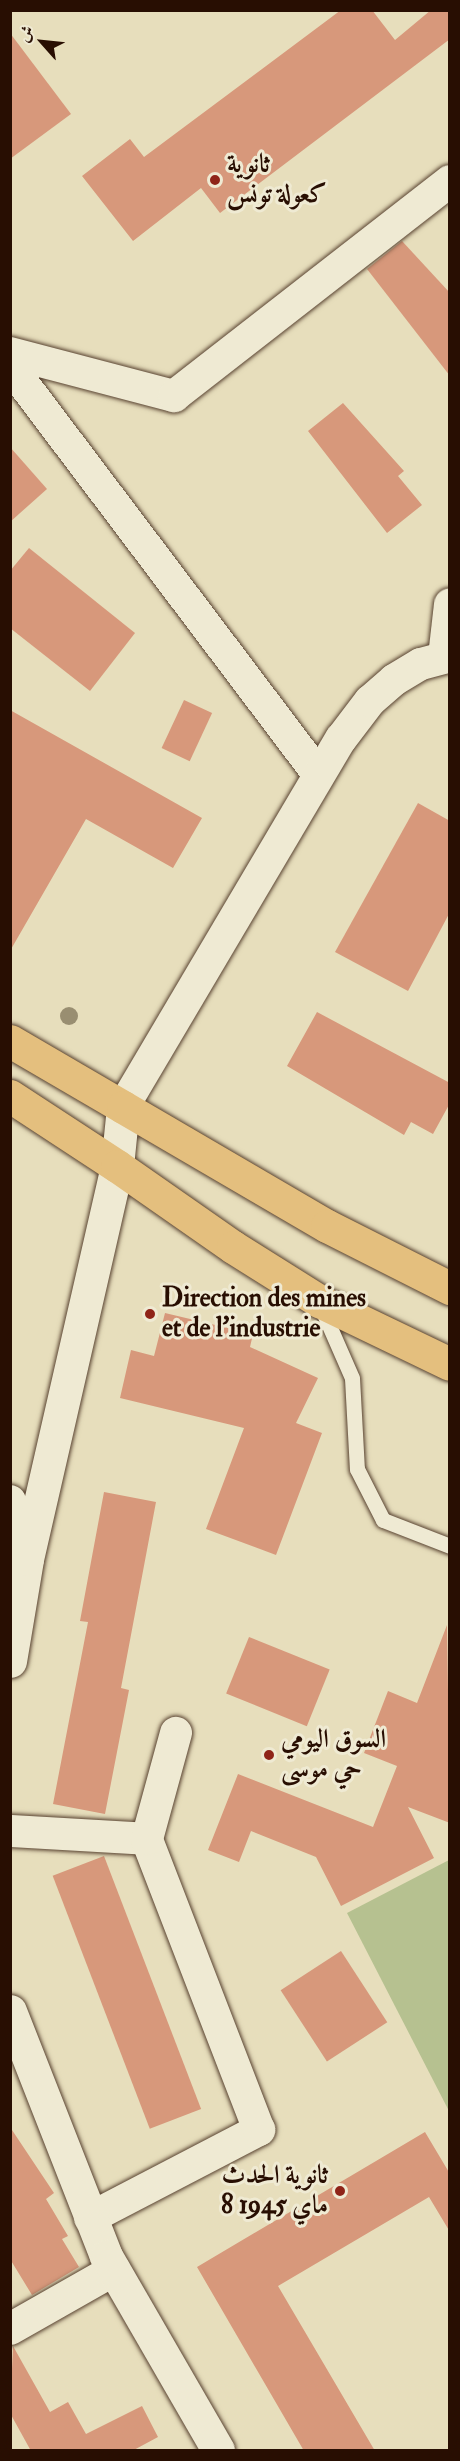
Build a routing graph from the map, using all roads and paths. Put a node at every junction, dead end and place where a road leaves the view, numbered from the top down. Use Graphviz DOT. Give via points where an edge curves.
graph roads {
  1 [pos="445,194"];
  2 [pos="10,352"];
  3 [pos="15,379"];
  4 [pos="450,604"];
  5 [pos="447,657"];
  6 [pos="318,774"];
  7 [pos="10,1041"];
  8 [pos="10,1096"];
  9 [pos="123,1107"];
  10 [pos="117,1166"];
  11 [pos="450,1288"];
  12 [pos="319,1301"];
  13 [pos="450,1364"];
  14 [pos="10,1501"];
  15 [pos="450,1546"];
  16 [pos="19,1565"];
  17 [pos="10,1661"];
  18 [pos="176,1733"];
  19 [pos="10,1831"];
  20 [pos="147,1839"];
  21 [pos="10,2011"];
  22 [pos="90,2218"];
  23 [pos="114,2270"];
  24 [pos="10,2329"];
  25 [pos="218,2451"];
  1 -- 2 [label="street" via="174,396"];
  3 -- 6 [label="street"];
  4 -- 5 [label="street"];
  5 -- 6 [label="street" via="422,664 394,680 370,701"];
  6 -- 9 [label="street"];
  7 -- 9 [label="main road"];
  8 -- 10 [label="main road"];
  9 -- 10 [label="main road"];
  9 -- 11 [label="main road" via="327,1226"];
  10 -- 12 [label="main road"];
  10 -- 16 [label="main road"];
  12 -- 13 [label="main road"];
  12 -- 15 [label="lane" via="352,1378 357,1469 382,1520"];
  14 -- 16 [label="street"];
  16 -- 17 [label="main road"];
  18 -- 20 [label="street"];
  19 -- 20 [label="street"];
  20 -- 22 [label="street" via="258,2130"];
  21 -- 22 [label="main road"];
  22 -- 23 [label="main road"];
  23 -- 24 [label="street"];
  23 -- 25 [label="main road"];
}
